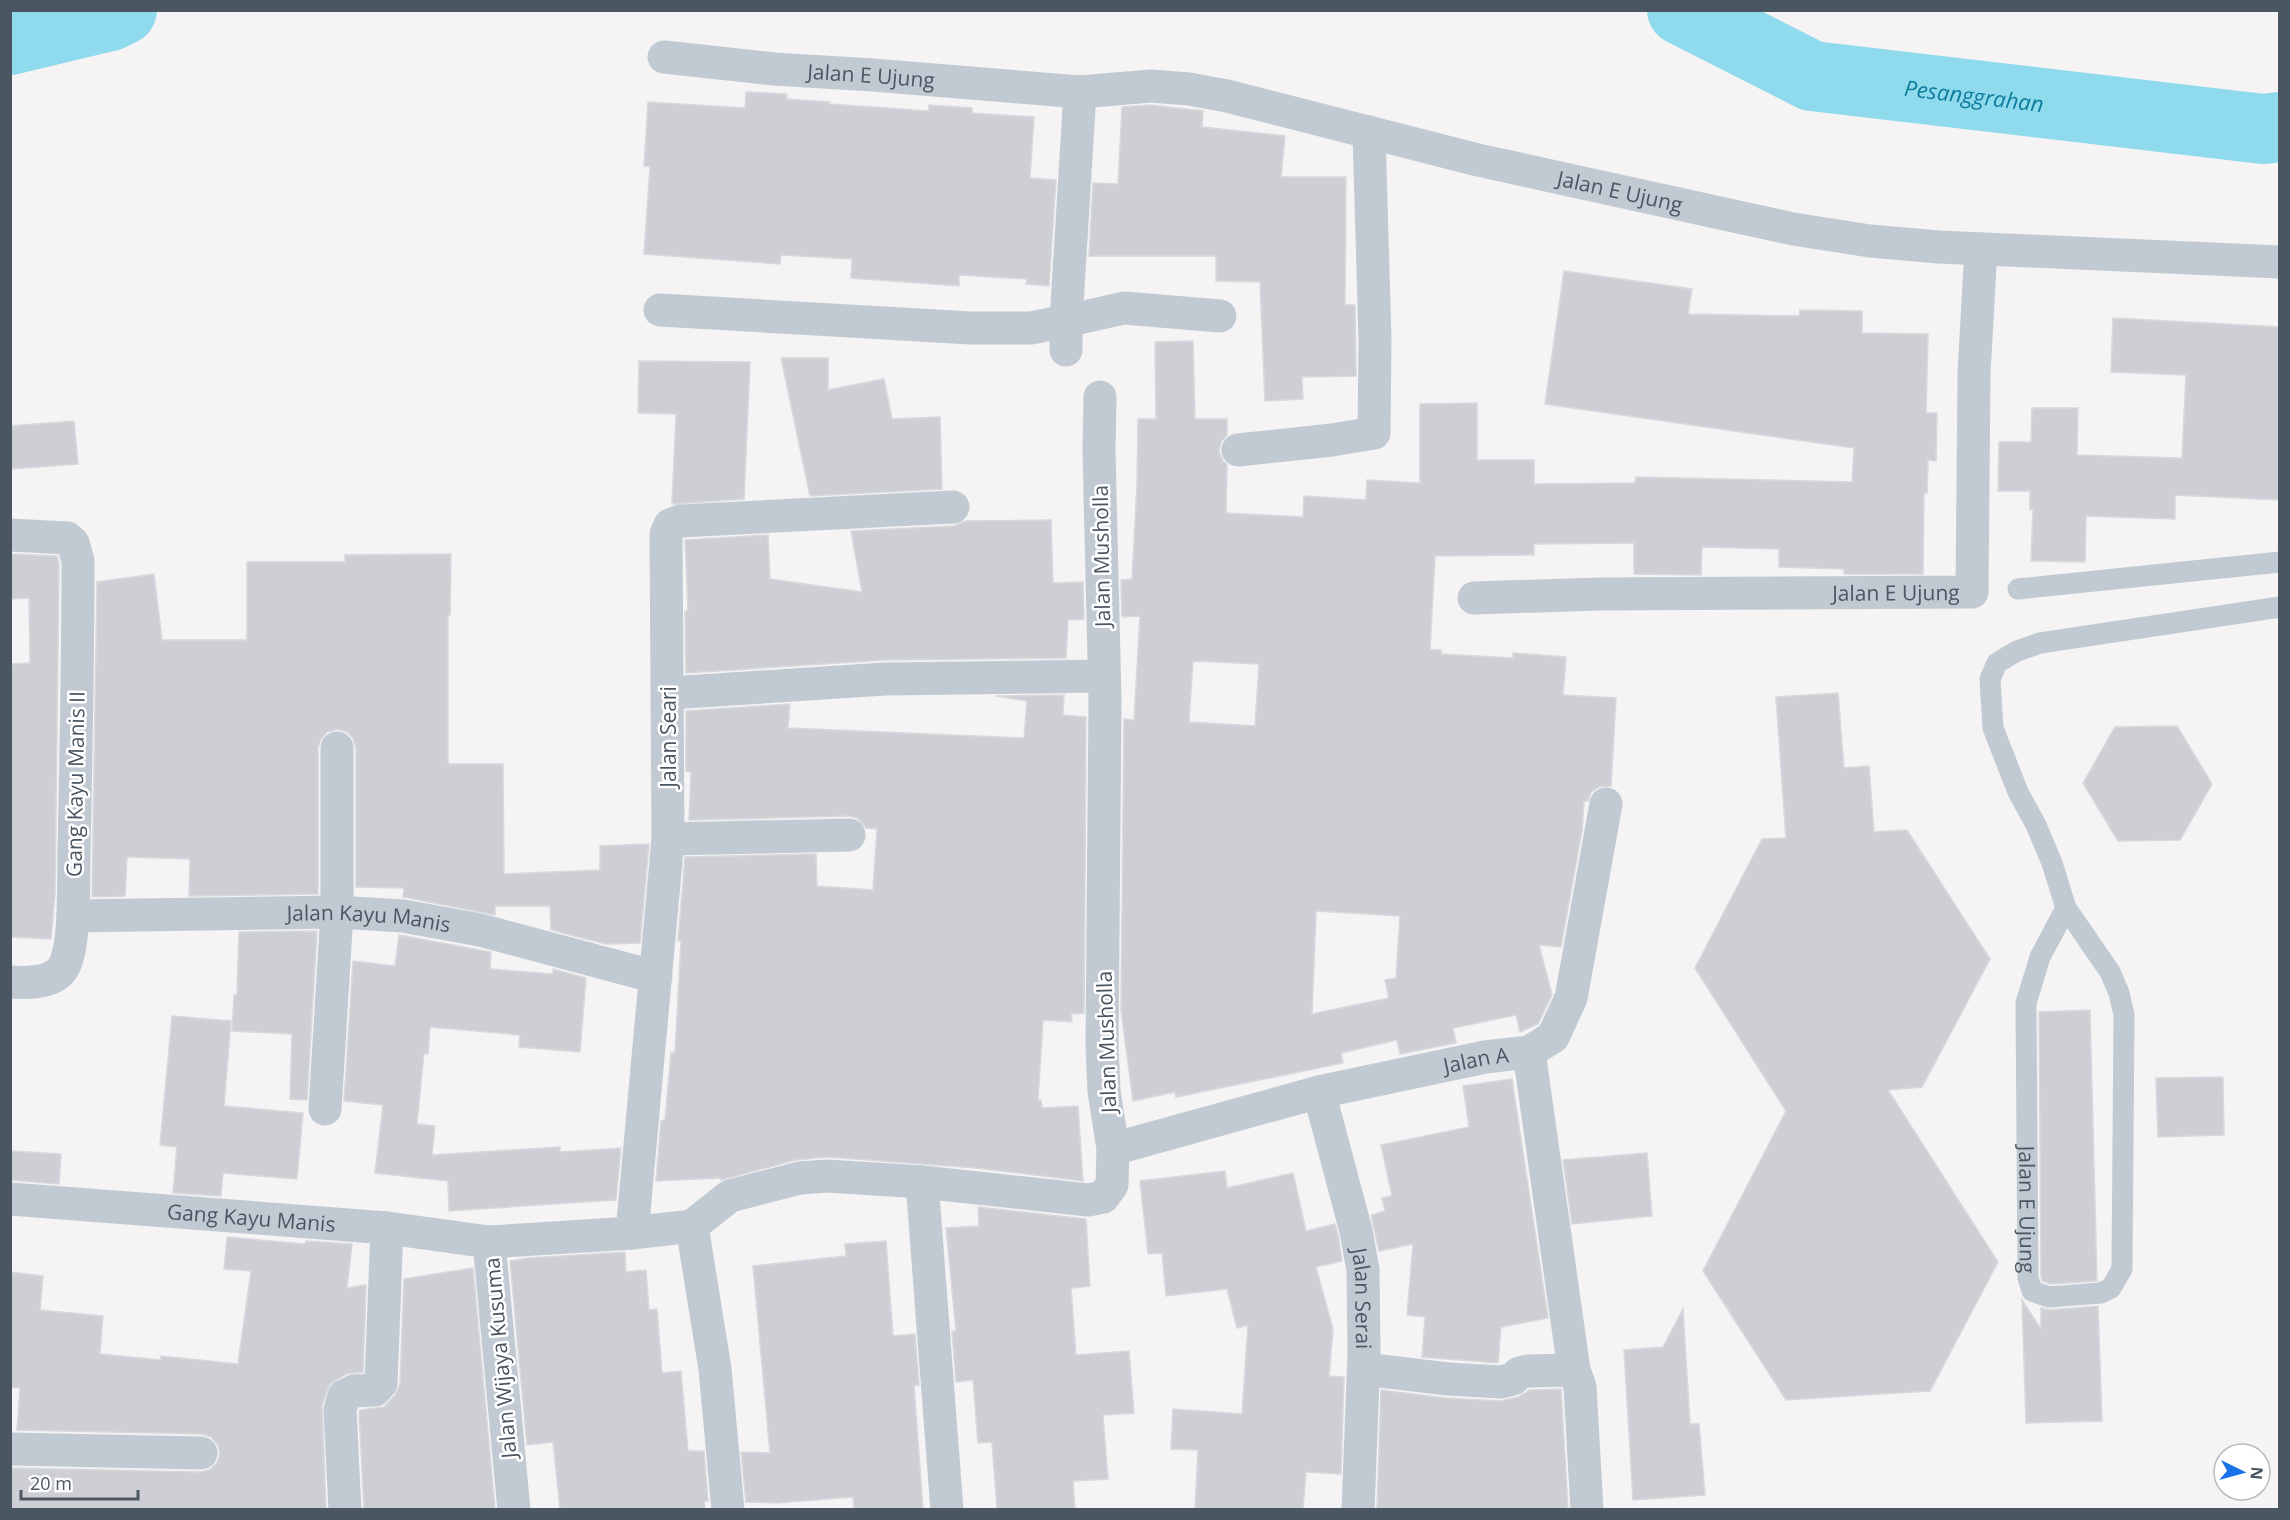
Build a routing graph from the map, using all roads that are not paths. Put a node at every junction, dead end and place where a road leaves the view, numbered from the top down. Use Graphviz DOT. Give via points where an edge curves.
graph roads {
  1 [pos="664,57"];
  2 [pos="1080,92"];
  3 [pos="1369,132"];
  4 [pos="1981,249"];
  5 [pos="2280,262"];
  6 [pos="660,310"];
  7 [pos="1220,316"];
  8 [pos="1066,336"];
  9 [pos="1100,397"];
  10 [pos="1238,450"];
  11 [pos="953,507"];
  12 [pos="10,535"];
  13 [pos="2280,562"];
  14 [pos="2018,589"];
  15 [pos="1474,598"];
  16 [pos="2280,607"];
  17 [pos="1104,676"];
  18 [pos="669,693"];
  19 [pos="337,748"];
  20 [pos="1606,804"];
  21 [pos="849,835"];
  22 [pos="668,839"];
  23 [pos="2066,908"];
  24 [pos="337,912"];
  25 [pos="72,916"];
  26 [pos="656,977"];
  27 [pos="10,982"];
  28 [pos="1529,1052"];
  29 [pos="1319,1092"];
  30 [pos="325,1109"];
  31 [pos="1113,1149"];
  32 [pos="922,1182"];
  33 [pos="10,1199"];
  34 [pos="692,1226"];
  35 [pos="387,1228"];
  36 [pos="632,1233"];
  37 [pos="489,1242"];
  38 [pos="1364,1369"];
  39 [pos="1574,1370"];
  40 [pos="10,1449"];
  41 [pos="201,1453"];
  42 [pos="345,1509"];
  43 [pos="514,1509"];
  44 [pos="728,1509"];
  45 [pos="947,1509"];
  46 [pos="1358,1509"];
  47 [pos="1587,1509"];
  1 -- 2 [label="street, Jalan E Ujung"];
  2 -- 3 [label="street, Jalan E Ujung" via="1151,86 1189,89"];
  2 -- 8 [label="street"];
  3 -- 4 [label="street, Jalan E Ujung" via="1793,229 1870,241"];
  3 -- 10 [label="street" via="1376,340 1374,433"];
  4 -- 5 [label="street, Jalan E Ujung"];
  4 -- 15 [label="street, Jalan E Ujung" via="1974,373 1972,592"];
  6 -- 8 [label="street" via="1031,328"];
  7 -- 8 [label="street" via="1124,308"];
  9 -- 17 [label="street, Jalan Musholla"];
  11 -- 18 [label="street, Jalan Seari" via="680,521 670,525 666,534"];
  12 -- 25 [label="street, Gang Kayu Manis II" via="67,538 73,543 78,561"];
  13 -- 14 [label="lane"];
  16 -- 23 [label="lane, Jalan E Ujung" via="2040,643 1997,663 1990,679 1993,728 2018,792 2040,834"];
  17 -- 18 [label="street" via="885,679"];
  17 -- 31 [label="street, Jalan Musholla" via="1102,1047"];
  18 -- 22 [label="street, Jalan Seari"];
  19 -- 24 [label="street"];
  20 -- 28 [label="street" via="1570,999 1553,1037"];
  21 -- 22 [label="street"];
  22 -- 26 [label="street, Jalan Seari"];
  23 -- 23 [label="lane, Jalan E Ujung" via="2110,972 2124,1015 2122,1269 2111,1288 2101,1293 2049,1297 2032,1291 2028,1278 2026,1003 2040,957"];
  24 -- 25 [label="street, Jalan Kayu Manis"];
  24 -- 26 [label="street, Jalan Kayu Manis" via="403,916 480,930"];
  24 -- 30 [label="street"];
  25 -- 27 [label="street, Gang Kayu Manis II" via="63,968 44,980"];
  26 -- 36 [label="street, Jalan Seari"];
  28 -- 29 [label="street, Jalan A" via="1485,1057"];
  28 -- 39 [label="street, Jalan A"];
  29 -- 31 [label="street, Jalan A"];
  29 -- 38 [label="street, Jalan Serai" via="1363,1270"];
  31 -- 32 [label="street, Jalan Musholla" via="1112,1185 1103,1197 1088,1200"];
  32 -- 34 [label="street, Jalan Musholla" via="800,1178 730,1196"];
  32 -- 45 [label="street"];
  33 -- 35 [label="street, Gang Kayu Manis"];
  34 -- 36 [label="street"];
  34 -- 44 [label="street" via="715,1369"];
  35 -- 37 [label="street, Gang Kayu Manis"];
  35 -- 42 [label="street" via="381,1383 375,1390 354,1391 344,1396 340,1410"];
  36 -- 37 [label="street, Jalan Wijaya Kusuma"];
  37 -- 43 [label="street, Jalan Wijaya Kusuma"];
  38 -- 39 [label="street" via="1502,1383 1528,1371"];
  38 -- 46 [label="street, Jalan Serai"];
  39 -- 47 [label="street, Jalan A" via="1580,1387"];
  40 -- 41 [label="street"];
}
